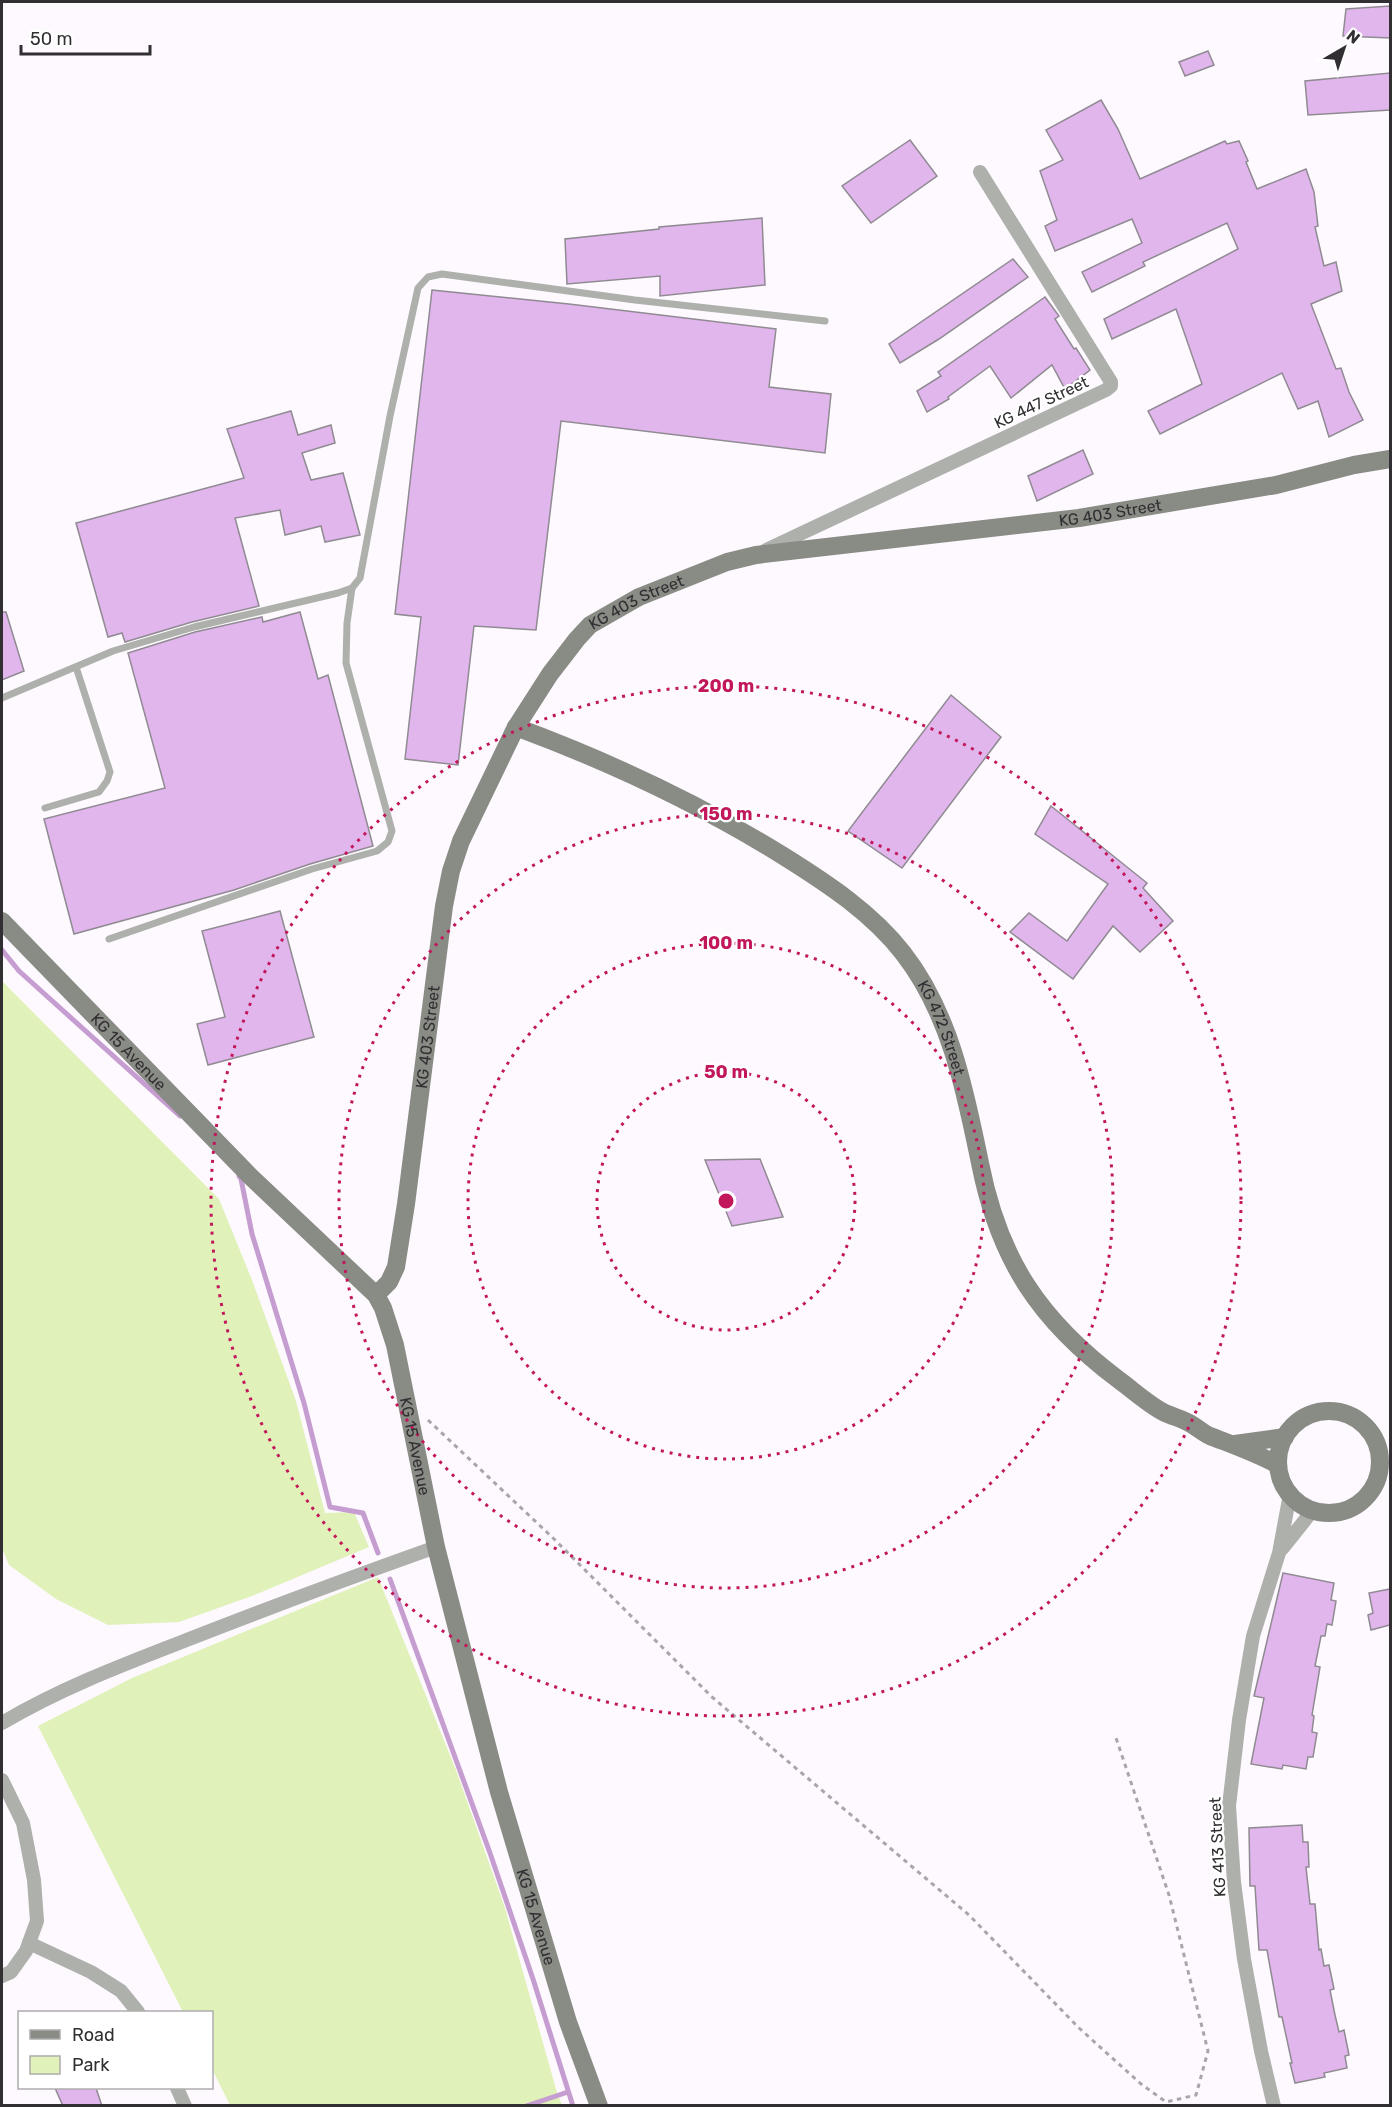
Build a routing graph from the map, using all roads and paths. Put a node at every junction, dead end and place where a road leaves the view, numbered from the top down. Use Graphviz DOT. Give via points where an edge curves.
graph roads {
  1 [pos="980,172"];
  2 [pos="825,321"];
  3 [pos="1390,459"];
  4 [pos="756,555"];
  5 [pos="352,588"];
  6 [pos="76,667"];
  7 [pos="2,698"];
  8 [pos="516,727"];
  9 [pos="45,808"];
  10 [pos="2,921"];
  11 [pos="109,939"];
  12 [pos="376,1296"];
  13 [pos="407,1400"];
  14 [pos="1285,1437"];
  15 [pos="1383,1440"];
  16 [pos="1233,1444"];
  17 [pos="1385,1463"];
  18 [pos="1278,1465"];
  19 [pos="1290,1494"];
  20 [pos="1313,1510"];
  21 [pos="436,1547"];
  22 [pos="1279,1553"];
  23 [pos="2,1723"];
  24 [pos="1115,1736"];
  25 [pos="2,1780"];
  26 [pos="29,1943"];
  27 [pos="2,1976"];
  28 [pos="136,2011"];
  29 [pos="177,2089"];
  30 [pos="185,2106"];
  31 [pos="599,2106"];
  32 [pos="1274,2106"];
  1 -- 4 [label="street, KG 447 Street" via="1111,386"];
  2 -- 5 [label="lane" via="442,274 429,277 418,288 360,578"];
  3 -- 4 [label="main road, KG 403 Street" via="1276,485 1078,518"];
  4 -- 8 [label="main road, KG 403 Street" via="675,581 590,625 550,674"];
  5 -- 6 [label="lane" via="194,627 113,651"];
  5 -- 11 [label="lane" via="346,663 392,831 388,842 363,856 312,869"];
  6 -- 7 [label="lane"];
  6 -- 9 [label="lane" via="110,772 99,792"];
  8 -- 12 [label="main road, KG 403 Street" via="461,841 451,871 396,1267"];
  8 -- 16 [label="main road, KG 472 Street" via="662,788 755,838 849,900 879,926 915,970 946,1030 971,1116 987,1196 1018,1274 1061,1330 1112,1375 1163,1412"];
  10 -- 12 [label="main road, KG 15 Avenue" via="251,1177"];
  12 -- 13 [label="main road, KG 15 Avenue" via="395,1345"];
  13 -- 21 [label="main road, KG 15 Avenue"];
  13 -- 24 [label="path" via="712,1697 969,1915 1079,2028 1166,2102 1196,2096 1208,2051 1169,1895"];
  14 -- 15 [label="main road" via="1308,1416 1334,1412 1359,1421"];
  14 -- 16 [label="main road, KG 472 Street"];
  14 -- 18 [label="main road"];
  15 -- 17 [label="main road" via="1380,1454"];
  16 -- 18 [label="main road, KG 472 Street"];
  17 -- 20 [label="main road" via="1362,1502 1338,1512"];
  18 -- 19 [label="main road"];
  19 -- 20 [label="main road"];
  19 -- 22 [label="street, KG 413 Street"];
  20 -- 22 [label="street, KG 413 Street"];
  21 -- 23 [label="street" via="307,1592 119,1667"];
  21 -- 31 [label="main road, KG 15 Avenue" via="517,1856 568,2022"];
  22 -- 32 [label="street, KG 413 Street" via="1253,1636 1229,1806 1244,1959"];
  25 -- 26 [label="street" via="23,1823 34,1880 37,1921"];
  26 -- 27 [label="street" via="10,1972"];
  26 -- 28 [label="street" via="91,1972 121,1991"];
  29 -- 30 [label="street"];
}
